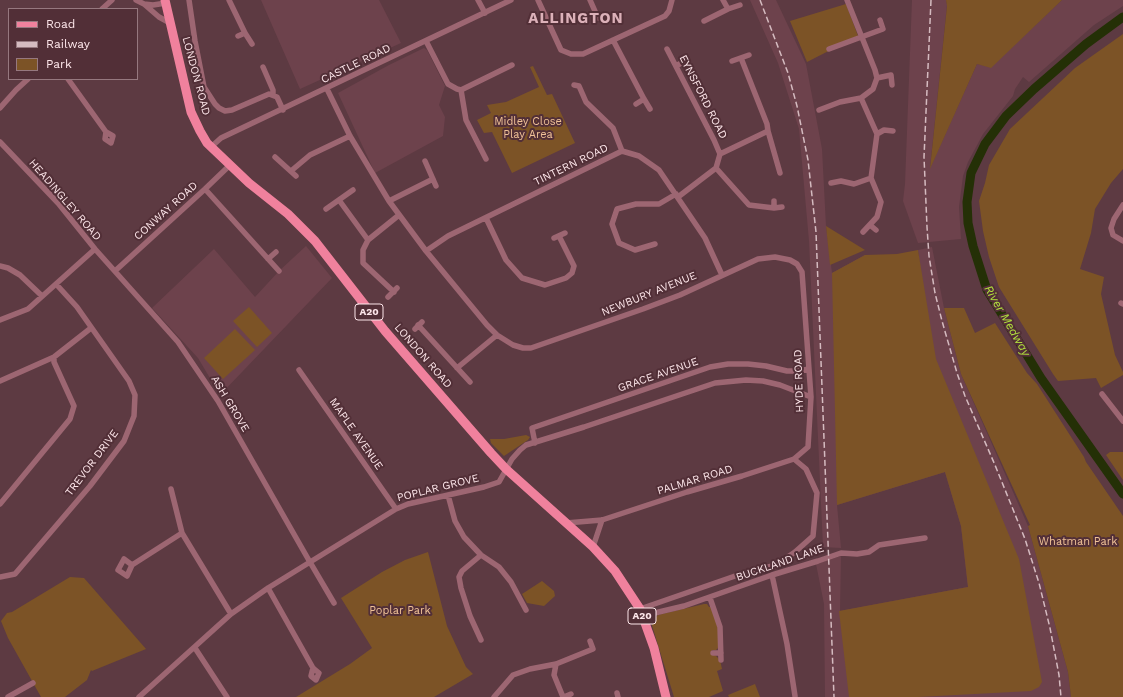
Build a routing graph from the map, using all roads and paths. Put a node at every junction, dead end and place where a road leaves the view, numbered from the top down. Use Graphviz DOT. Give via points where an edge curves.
graph roads {
  1 [pos="112,0"];
  2 [pos="136,0"];
  3 [pos="189,0"];
  4 [pos="229,0"];
  5 [pos="478,0"];
  6 [pos="511,0"];
  7 [pos="538,0"];
  8 [pos="591,0"];
  9 [pos="672,0"];
  10 [pos="723,0"];
  11 [pos="847,0"];
  12 [pos="165,2"];
  13 [pos="144,4"];
  14 [pos="740,5"];
  15 [pos="103,8"];
  16 [pos="728,9"];
  17 [pos="485,13"];
  18 [pos="598,18"];
  19 [pos="880,20"];
  20 [pos="704,21"];
  21 [pos="170,24"];
  22 [pos="245,33"];
  23 [pos="238,36"];
  24 [pos="861,36"];
  25 [pos="613,40"];
  26 [pos="426,41"];
  27 [pos="252,44"];
  28 [pos="667,49"];
  29 [pos="829,49"];
  30 [pos="748,55"];
  31 [pos="740,58"];
  32 [pos="732,61"];
  33 [pos="683,62"];
  34 [pos="512,65"];
  35 [pos="676,66"];
  36 [pos="263,67"];
  37 [pos="877,78"];
  38 [pos="27,80"];
  39 [pos="69,80"];
  40 [pos="574,85"];
  41 [pos="892,85"];
  42 [pos="327,88"];
  43 [pos="461,90"];
  44 [pos="273,95"];
  45 [pos="861,98"];
  46 [pos="644,99"];
  47 [pos="636,104"];
  48 [pos="0,108"];
  49 [pos="650,109"];
  50 [pos="283,110"];
  51 [pos="818,110"];
  52 [pos="768,131"];
  53 [pos="106,132"];
  54 [pos="893,132"];
  55 [pos="877,134"];
  56 [pos="350,136"];
  57 [pos="0,142"];
  58 [pos="211,147"];
  59 [pos="622,151"];
  60 [pos="720,154"];
  61 [pos="275,156"];
  62 [pos="486,159"];
  63 [pos="425,161"];
  64 [pos="230,165"];
  65 [pos="716,168"];
  66 [pos="291,171"];
  67 [pos="780,173"];
  68 [pos="296,176"];
  69 [pos="871,178"];
  70 [pos="433,179"];
  71 [pos="831,183"];
  72 [pos="436,186"];
  73 [pos="205,189"];
  74 [pos="353,190"];
  75 [pos="677,196"];
  76 [pos="339,200"];
  77 [pos="389,201"];
  78 [pos="1123,206"];
  79 [pos="782,207"];
  80 [pos="326,209"];
  81 [pos="399,215"];
  82 [pos="486,218"];
  83 [pos="870,225"];
  84 [pos="876,230"];
  85 [pos="863,232"];
  86 [pos="559,236"];
  87 [pos="368,240"];
  88 [pos="1123,241"];
  89 [pos="655,244"];
  90 [pos="95,249"];
  91 [pos="426,251"];
  92 [pos="276,252"];
  93 [pos="268,259"];
  94 [pos="0,266"];
  95 [pos="280,270"];
  96 [pos="116,271"];
  97 [pos="722,275"];
  98 [pos="804,275"];
  99 [pos="56,284"];
  100 [pos="42,296"];
  101 [pos="388,297"];
  102 [pos="0,320"];
  103 [pos="418,325"];
  104 [pos="91,328"];
  105 [pos="497,335"];
  106 [pos="54,358"];
  107 [pos="457,368"];
  108 [pos="809,369"];
  109 [pos="299,370"];
  110 [pos="0,380"];
  111 [pos="470,382"];
  112 [pos="1102,394"];
  113 [pos="811,397"];
  114 [pos="1123,421"];
  115 [pos="535,442"];
  116 [pos="794,459"];
  117 [pos="506,469"];
  118 [pos="172,489"];
  119 [pos="448,495"];
  120 [pos="0,504"];
  121 [pos="396,509"];
  122 [pos="602,520"];
  123 [pos="566,523"];
  124 [pos="182,533"];
  125 [pos="925,538"];
  126 [pos="593,547"];
  127 [pos="481,554"];
  128 [pos="309,562"];
  129 [pos="132,565"];
  130 [pos="772,575"];
  131 [pos="0,577"];
  132 [pos="268,588"];
  133 [pos="710,598"];
  134 [pos="334,603"];
  135 [pos="526,610"];
  136 [pos="641,613"];
  137 [pos="231,614"];
  138 [pos="481,640"];
  139 [pos="590,641"];
  140 [pos="195,648"];
  141 [pos="713,653"];
  142 [pos="721,653"];
  143 [pos="721,660"];
  144 [pos="556,664"];
  145 [pos="313,668"];
  146 [pos="33,683"];
  147 [pos="570,694"];
  148 [pos="8,697"];
  149 [pos="139,697"];
  150 [pos="227,697"];
  151 [pos="494,697"];
  152 [pos="564,697"];
  153 [pos="666,697"];
  154 [pos="795,697"];
  1 -- 15 [label="street"];
  2 -- 13 [label="street"];
  3 -- 44 [label="street" via="204,87 215,104 219,108 232,110 264,95"];
  4 -- 22 [label="street"];
  5 -- 17 [label="street"];
  6 -- 17 [label="street, CASTLE ROAD"];
  7 -- 25 [label="street" via="561,50 571,54 583,54"];
  8 -- 18 [label="street"];
  9 -- 25 [label="street" via="665,16 645,23"];
  10 -- 16 [label="street"];
  11 -- 24 [label="street"];
  12 -- 13 [label="street"];
  12 -- 21 [label="main road, LONDON ROAD / A20"];
  13 -- 21 [label="street"];
  14 -- 16 [label="street"];
  16 -- 20 [label="street"];
  17 -- 26 [label="street, CASTLE ROAD"];
  19 -- 24 [label="street" via="883,28"];
  21 -- 58 [label="main road, LONDON ROAD / A20" via="192,112 200,131"];
  22 -- 23 [label="street"];
  22 -- 27 [label="street"];
  24 -- 29 [label="street"];
  24 -- 37 [label="street"];
  25 -- 46 [label="street"];
  26 -- 42 [label="street, CASTLE ROAD"];
  26 -- 43 [label="street" via="448,84"];
  28 -- 35 [label="street, EYNSFORD ROAD"];
  30 -- 31 [label="street"];
  31 -- 32 [label="street"];
  31 -- 52 [label="street"];
  33 -- 35 [label="street"];
  34 -- 43 [label="street"];
  35 -- 60 [label="street, EYNSFORD ROAD"];
  36 -- 44 [label="street"];
  37 -- 41 [label="street" via="891,75"];
  37 -- 45 [label="street" via="873,88"];
  38 -- 48 [label="street"];
  39 -- 53 [label="street"];
  40 -- 59 [label="street" via="579,86 586,102 613,128"];
  42 -- 50 [label="street, CASTLE ROAD"];
  42 -- 56 [label="street, NEWBURY AVENUE"];
  43 -- 62 [label="street" via="466,120"];
  44 -- 50 [label="street" via="277,97"];
  45 -- 51 [label="street"];
  45 -- 55 [label="street"];
  46 -- 47 [label="street"];
  46 -- 49 [label="street"];
  50 -- 58 [label="street, CASTLE ROAD" via="221,138"];
  52 -- 60 [label="street"];
  52 -- 67 [label="street"];
  54 -- 55 [label="street" via="884,130"];
  55 -- 69 [label="street"];
  56 -- 66 [label="street" via="310,155"];
  56 -- 77 [label="street, NEWBURY AVENUE"];
  57 -- 90 [label="street, HEADINGLEY ROAD" via="58,203"];
  58 -- 64 [label="main road, LONDON ROAD / A20"];
  59 -- 75 [label="street, TINTERN ROAD" via="639,156 659,170"];
  59 -- 82 [label="street, TINTERN ROAD"];
  60 -- 65 [label="street"];
  61 -- 66 [label="street"];
  63 -- 70 [label="street"];
  64 -- 73 [label="street, CONWAY ROAD"];
  64 -- 117 [label="main road, LONDON ROAD / A20" via="288,214 315,241 385,332"];
  65 -- 75 [label="street"];
  65 -- 79 [label="street" via="748,205"];
  66 -- 68 [label="street"];
  69 -- 71 [label="street" via="854,184 841,181"];
  69 -- 83 [label="street" via="881,202"];
  70 -- 72 [label="street"];
  70 -- 77 [label="street"];
  73 -- 93 [label="street"];
  73 -- 96 [label="street, CONWAY ROAD"];
  74 -- 76 [label="street"];
  75 -- 89 [label="street" via="659,204 636,204 618,209 612,224 619,243 635,250"];
  75 -- 97 [label="street, TINTERN ROAD" via="705,238"];
  76 -- 80 [label="street"];
  76 -- 87 [label="street"];
  77 -- 81 [label="street, NEWBURY AVENUE"];
  78 -- 88 [label="street" via="1111,226 1115,237"];
  81 -- 87 [label="street"];
  81 -- 91 [label="street, NEWBURY AVENUE"];
  82 -- 86 [label="street" via="506,260 522,278 545,285 566,278 572,273 574,266"];
  82 -- 91 [label="street, TINTERN ROAD" via="448,236"];
  83 -- 84 [label="street"];
  83 -- 85 [label="street"];
  87 -- 101 [label="street" via="363,250 363,263 396,290"];
  90 -- 96 [label="street, HEADINGLEY ROAD"];
  90 -- 99 [label="street"];
  91 -- 105 [label="street, NEWBURY AVENUE"];
  92 -- 93 [label="street"];
  93 -- 95 [label="street"];
  94 -- 100 [label="street" via="20,275"];
  96 -- 128 [label="street, ASH GROVE" via="178,342 218,400"];
  97 -- 98 [label="street, NEWBURY AVENUE" via="758,259 775,257 797,264"];
  97 -- 105 [label="street, NEWBURY AVENUE" via="680,295 531,348 513,345"];
  98 -- 108 [label="street, HYDE ROAD"];
  99 -- 100 [label="street"];
  99 -- 104 [label="street, TREVOR DRIVE" via="77,307"];
  100 -- 102 [label="street" via="28,309"];
  103 -- 107 [label="street"];
  104 -- 106 [label="street"];
  104 -- 131 [label="street, TREVOR DRIVE" via="129,381 135,395 134,416 124,441 90,486 15,574"];
  105 -- 107 [label="street"];
  106 -- 110 [label="street"];
  106 -- 120 [label="street" via="74,406 70,419"];
  107 -- 111 [label="street"];
  108 -- 113 [label="street, HYDE ROAD"];
  108 -- 115 [label="street, GRACE AVENUE" via="787,371 748,364 710,367 532,428"];
  109 -- 121 [label="street, MAPLE AVENUE"];
  112 -- 114 [label="street"];
  113 -- 115 [label="street" via="763,381 715,383"];
  113 -- 116 [label="street, HYDE ROAD" via="808,446"];
  115 -- 117 [label="street" via="520,450"];
  116 -- 122 [label="street, PALMAR ROAD"];
  116 -- 136 [label="street, BUCKLAND LANE" via="806,469 817,493 813,536 776,565 738,575"];
  117 -- 119 [label="street, POPLAR GROVE" via="502,479 496,484"];
  117 -- 123 [label="main road, LONDON ROAD / A20"];
  118 -- 124 [label="street"];
  119 -- 121 [label="street, POPLAR GROVE"];
  119 -- 127 [label="street" via="455,521 464,537"];
  121 -- 128 [label="street, POPLAR GROVE"];
  122 -- 123 [label="street, PALMAR ROAD"];
  122 -- 126 [label="street"];
  123 -- 126 [label="main road, LONDON ROAD / A20"];
  124 -- 129 [label="street"];
  124 -- 137 [label="street"];
  125 -- 130 [label="street, BUCKLAND LANE" via="879,545 869,552 841,553"];
  126 -- 136 [label="main road, LONDON ROAD / A20" via="615,571"];
  127 -- 135 [label="street" via="499,567 511,582"];
  127 -- 138 [label="street" via="459,577 470,616"];
  128 -- 132 [label="street, POPLAR GROVE"];
  128 -- 134 [label="street"];
  130 -- 133 [label="street, BUCKLAND LANE"];
  130 -- 154 [label="street"];
  132 -- 137 [label="street, POPLAR GROVE"];
  132 -- 145 [label="street"];
  133 -- 136 [label="street, BUCKLAND LANE" via="684,606"];
  133 -- 142 [label="street" via="720,627"];
  136 -- 153 [label="main road, LONDON ROAD / A20" via="654,648"];
  137 -- 140 [label="street, POPLAR GROVE"];
  139 -- 144 [label="street" via="593,649"];
  140 -- 149 [label="street, POPLAR GROVE"];
  140 -- 150 [label="street"];
  141 -- 142 [label="street"];
  142 -- 143 [label="street"];
  144 -- 151 [label="street" via="513,675"];
  144 -- 152 [label="street" via="554,675"];
  146 -- 148 [label="street"];
  147 -- 152 [label="street"];
}
